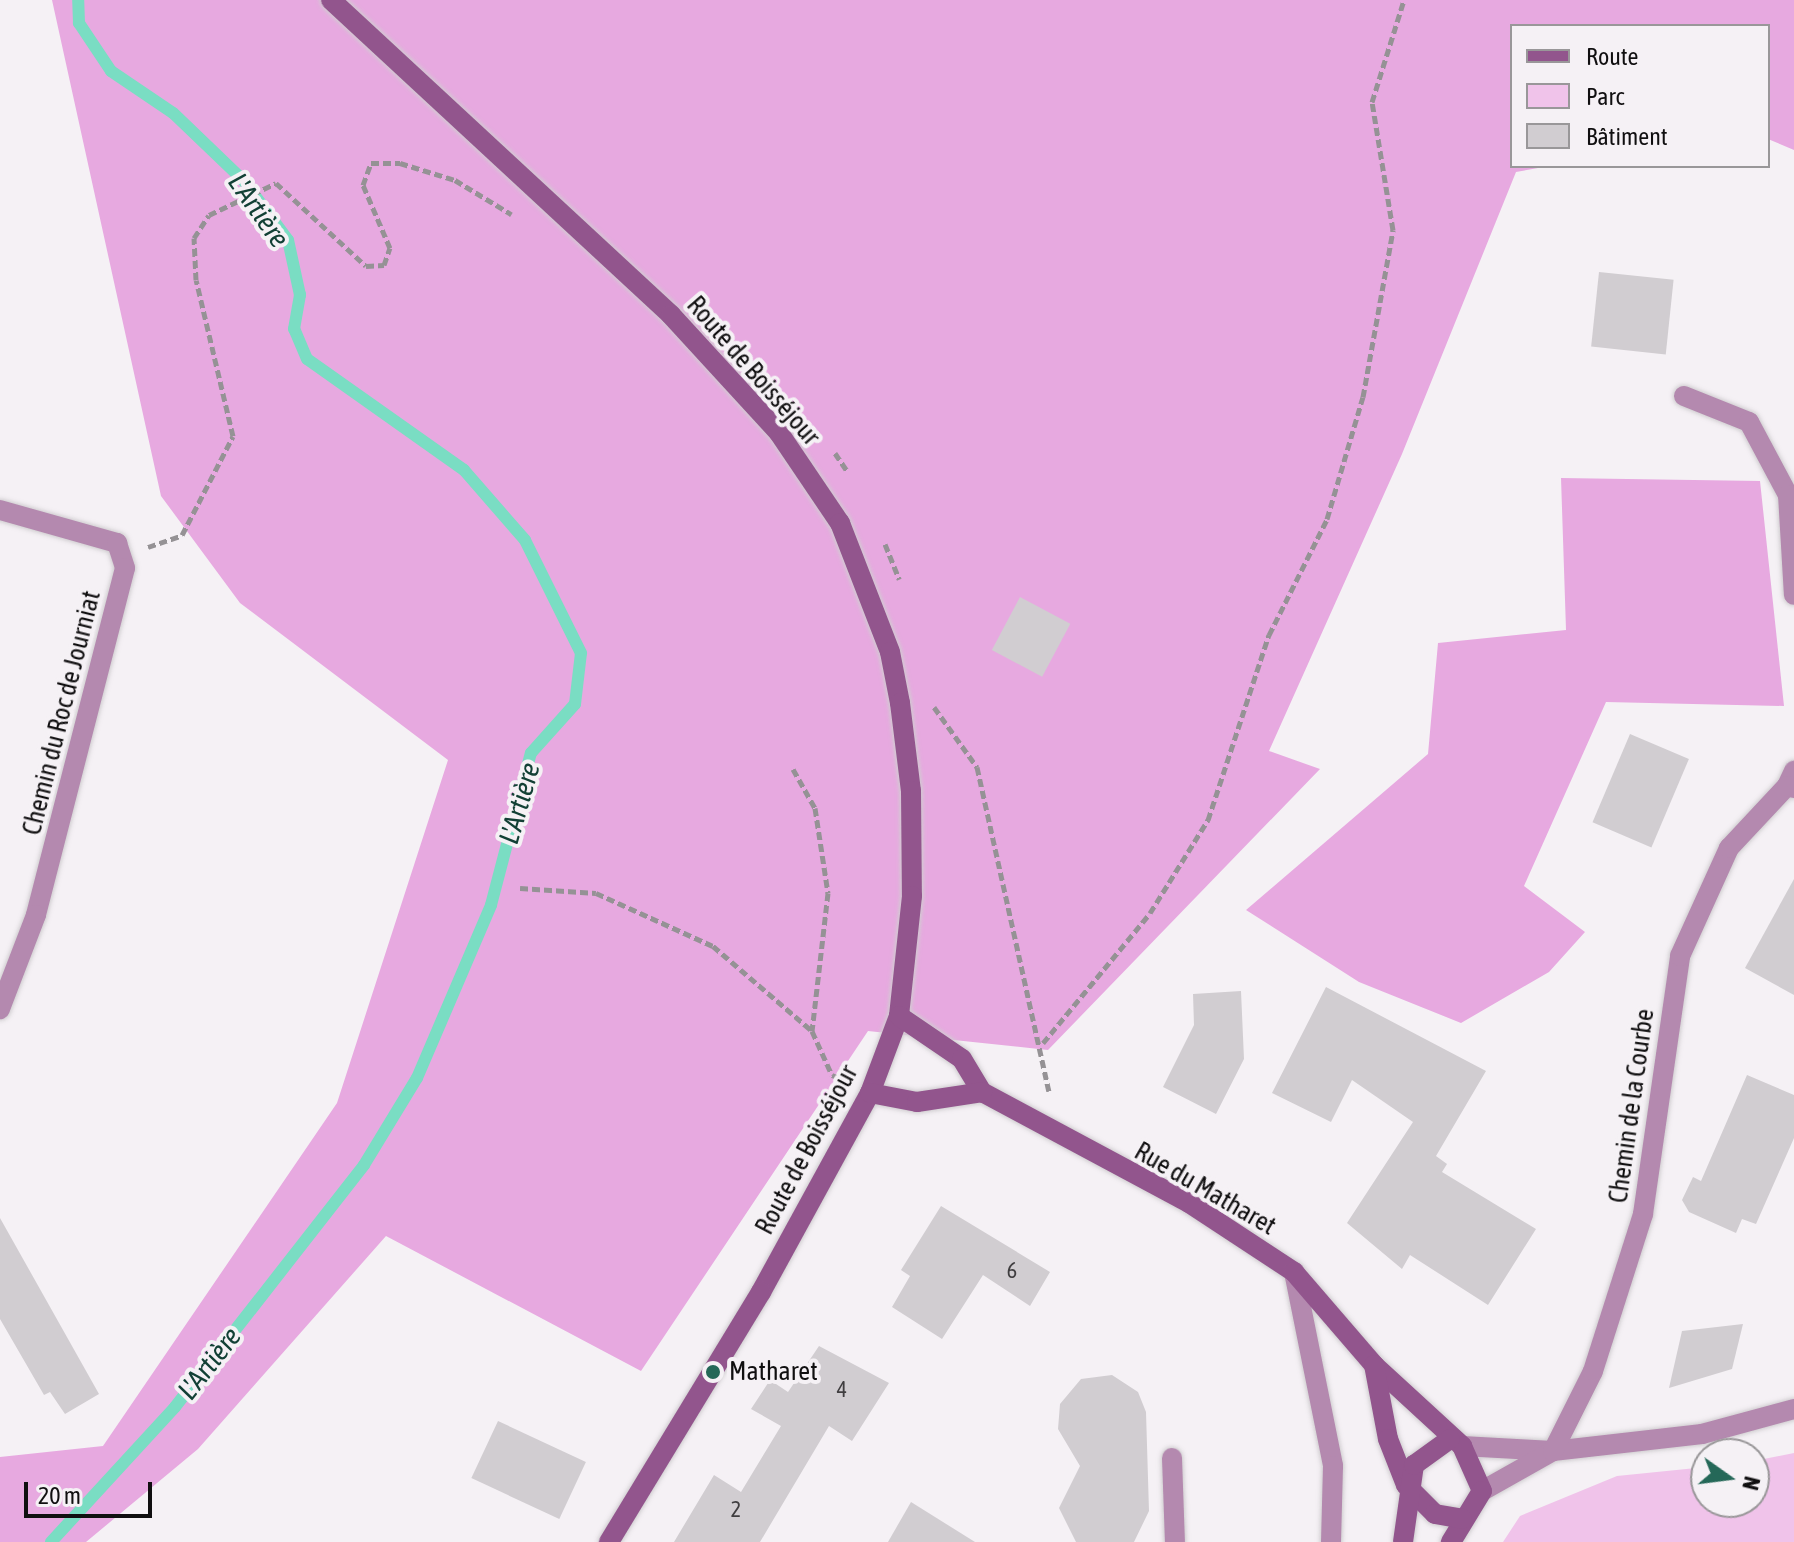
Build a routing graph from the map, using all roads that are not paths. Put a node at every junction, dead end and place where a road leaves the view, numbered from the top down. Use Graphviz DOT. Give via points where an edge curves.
graph roads {
  1 [pos="331,0"];
  2 [pos="1684,396"];
  3 [pos="0,510"];
  4 [pos="1794,595"];
  5 [pos="1792,782"];
  6 [pos="0,1009"];
  7 [pos="899,1016"];
  8 [pos="982,1092"];
  9 [pos="870,1093"];
  10 [pos="1294,1272"];
  11 [pos="1374,1365"];
  12 [pos="1794,1409"];
  13 [pos="1456,1442"];
  14 [pos="1553,1451"];
  15 [pos="1172,1458"];
  16 [pos="1406,1485"];
  17 [pos="1482,1491"];
  18 [pos="1462,1519"];
  19 [pos="609,1542"];
  20 [pos="1175,1542"];
  21 [pos="1331,1542"];
  22 [pos="1403,1542"];
  23 [pos="1451,1542"];
  1 -- 7 [label="street, Route de Boisséjour" via="671,315 779,433 840,523 890,652 911,791 912,896"];
  2 -- 4 [label="street" via="1749,422 1788,495"];
  3 -- 6 [label="street, Chemin du Roc de Journiat" via="117,543 125,568 84,744 36,915"];
  5 -- 14 [label="street, Chemin de la Courbe" via="1729,848 1680,956 1643,1214 1593,1371"];
  7 -- 8 [label="street, Rue du Matharet" via="962,1059"];
  7 -- 9 [label="street, Route de Boisséjour"];
  8 -- 9 [label="street" via="917,1102"];
  8 -- 10 [label="street, Rue du Matharet" via="1055,1136 1189,1203"];
  9 -- 19 [label="street, Route de Boisséjour" via="761,1292"];
  10 -- 11 [label="street, Rue du Matharet"];
  10 -- 21 [label="street" via="1333,1466"];
  11 -- 13 [label="street, Rue du Matharet" via="1429,1410"];
  11 -- 16 [label="street, Rue du Matharet" via="1388,1439"];
  12 -- 14 [label="street" via="1702,1434"];
  13 -- 14 [label="street"];
  13 -- 16 [label="street" via="1414,1465"];
  13 -- 17 [label="street, Rue du Matharet"];
  14 -- 17 [label="street"];
  15 -- 20 [label="street"];
  16 -- 18 [label="street, Rue du Matharet" via="1435,1514"];
  16 -- 22 [label="street, Rue du Matharet"];
  17 -- 18 [label="street"];
  18 -- 23 [label="street"];
}
